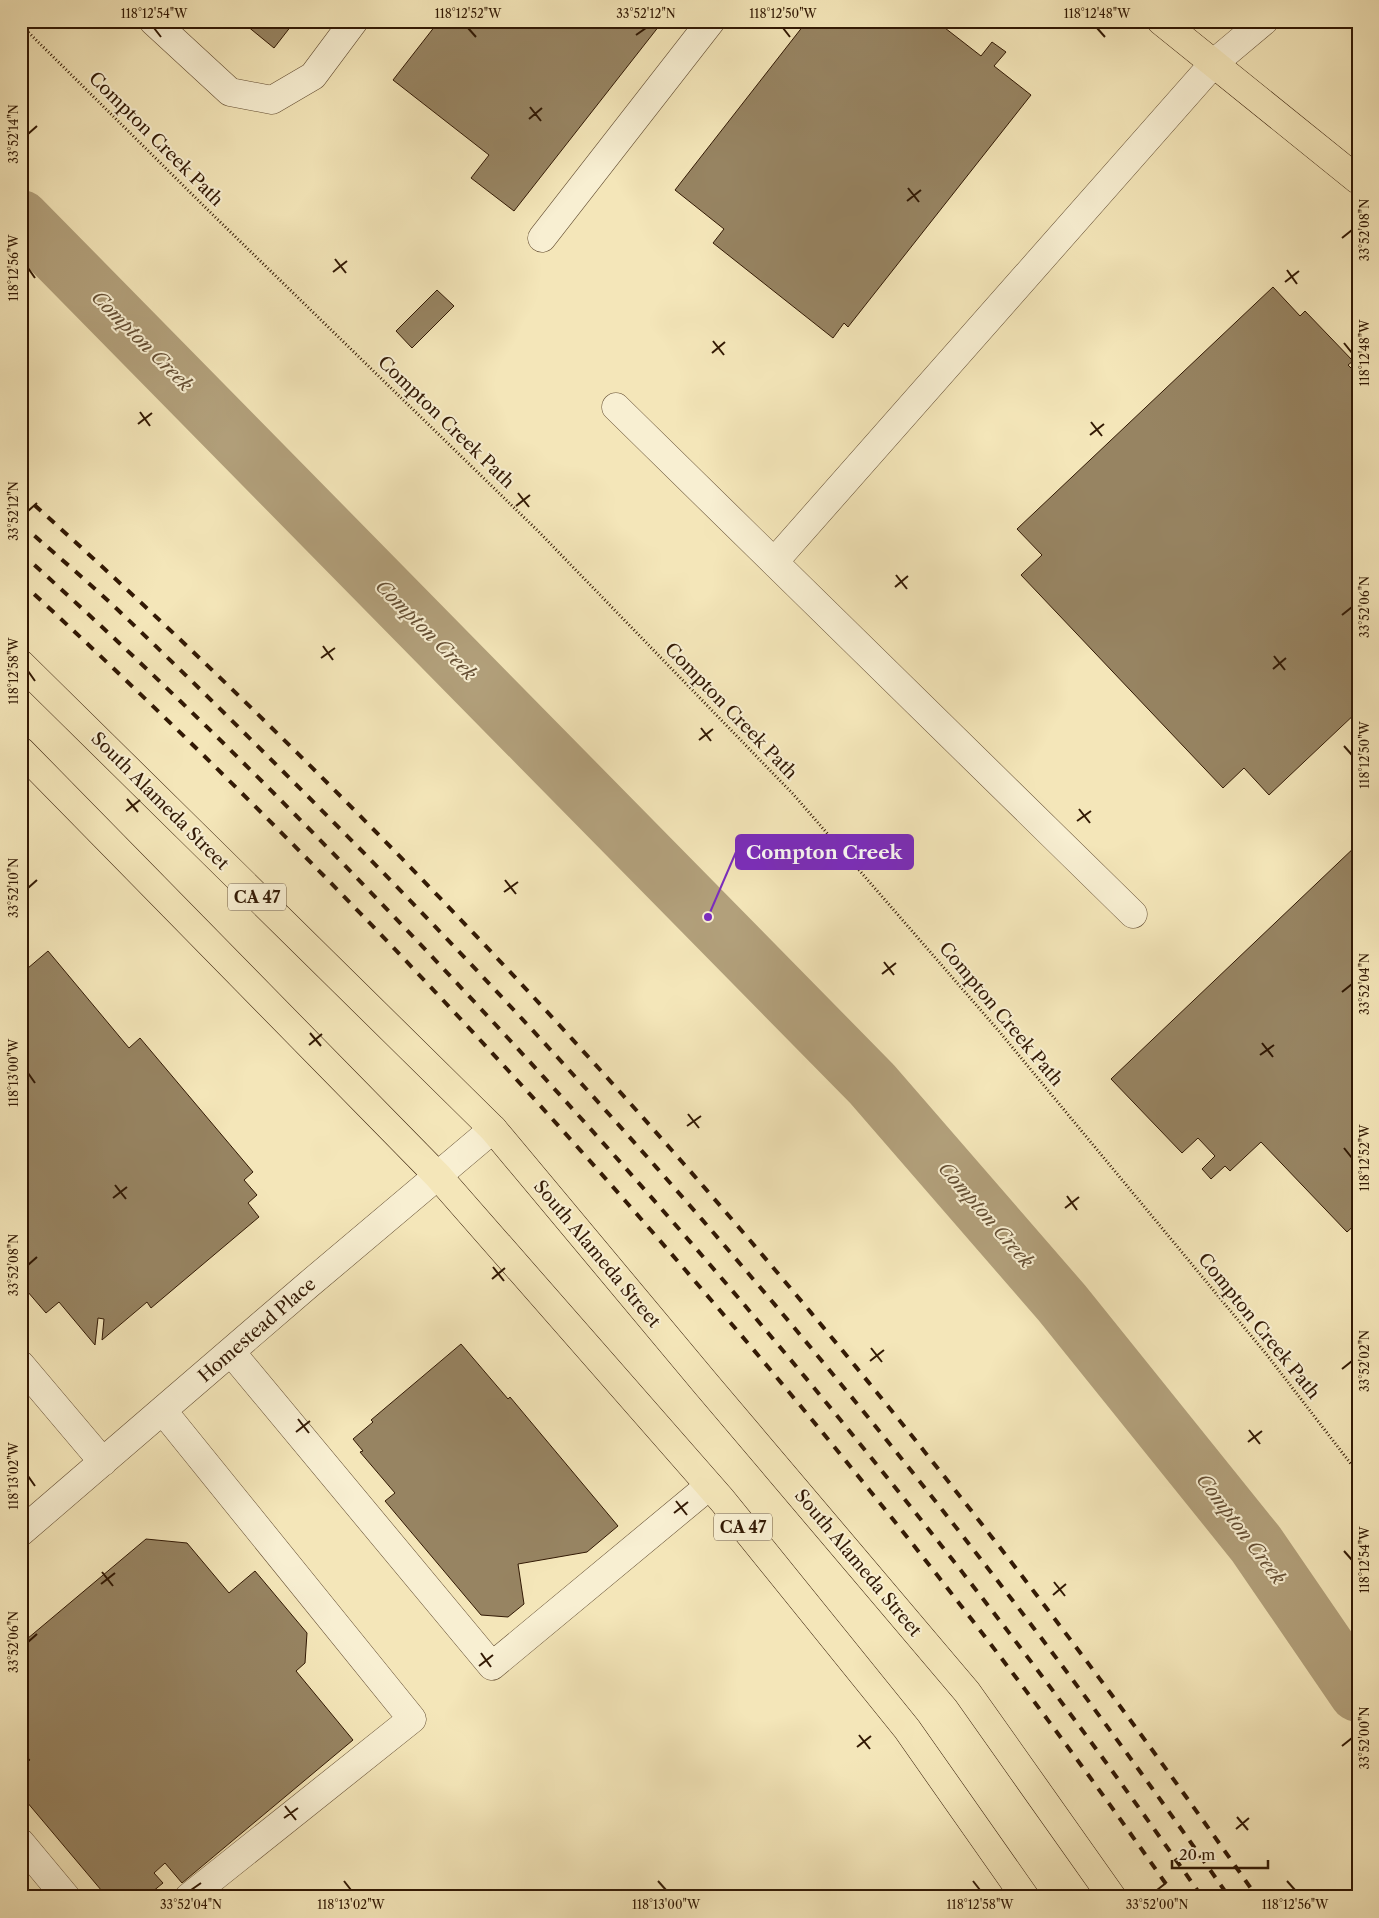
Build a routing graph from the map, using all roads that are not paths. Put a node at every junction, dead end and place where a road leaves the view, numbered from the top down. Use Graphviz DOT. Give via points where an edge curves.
graph roads {
  1 [pos="153,21"];
  2 [pos="354,21"];
  3 [pos="711,21"];
  4 [pos="1161,21"];
  5 [pos="1264,21"];
  6 [pos="1214,63"];
  7 [pos="1358,180"];
  8 [pos="542,238"];
  9 [pos="616,407"];
  10 [pos="774,562"];
  11 [pos="21,664"];
  12 [pos="21,751"];
  13 [pos="1133,914"];
  14 [pos="493,1129"];
  15 [pos="438,1176"];
  16 [pos="231,1352"];
  17 [pos="21,1365"];
  18 [pos="163,1411"];
  19 [pos="103,1462"];
  20 [pos="709,1486"];
  21 [pos="21,1532"];
  22 [pos="21,1843"];
  23 [pos="66,1897"];
  24 [pos="189,1897"];
  25 [pos="1026,1897"];
  26 [pos="1112,1897"];
  1 -- 2 [label="street" via="230,92 272,100 313,76"];
  3 -- 8 [label="street"];
  4 -- 6 [label="main road"];
  5 -- 6 [label="street"];
  6 -- 7 [label="main road"];
  6 -- 10 [label="street"];
  9 -- 10 [label="street"];
  10 -- 13 [label="street"];
  11 -- 14 [label="main road, South Alameda Street / CA 47"];
  12 -- 15 [label="main road, CA 47"];
  14 -- 15 [label="street, Homestead Place"];
  14 -- 26 [label="main road, South Alameda Street / CA 47" via="967,1692"];
  15 -- 16 [label="street, Homestead Place"];
  15 -- 20 [label="main road, CA 47"];
  16 -- 18 [label="street, Homestead Place"];
  16 -- 20 [label="street" via="492,1666"];
  17 -- 19 [label="street"];
  18 -- 19 [label="street, Homestead Place"];
  18 -- 24 [label="street" via="412,1719"];
  19 -- 21 [label="street, Homestead Place"];
  20 -- 25 [label="main road, CA 47" via="907,1730"];
  22 -- 23 [label="street"];
}
